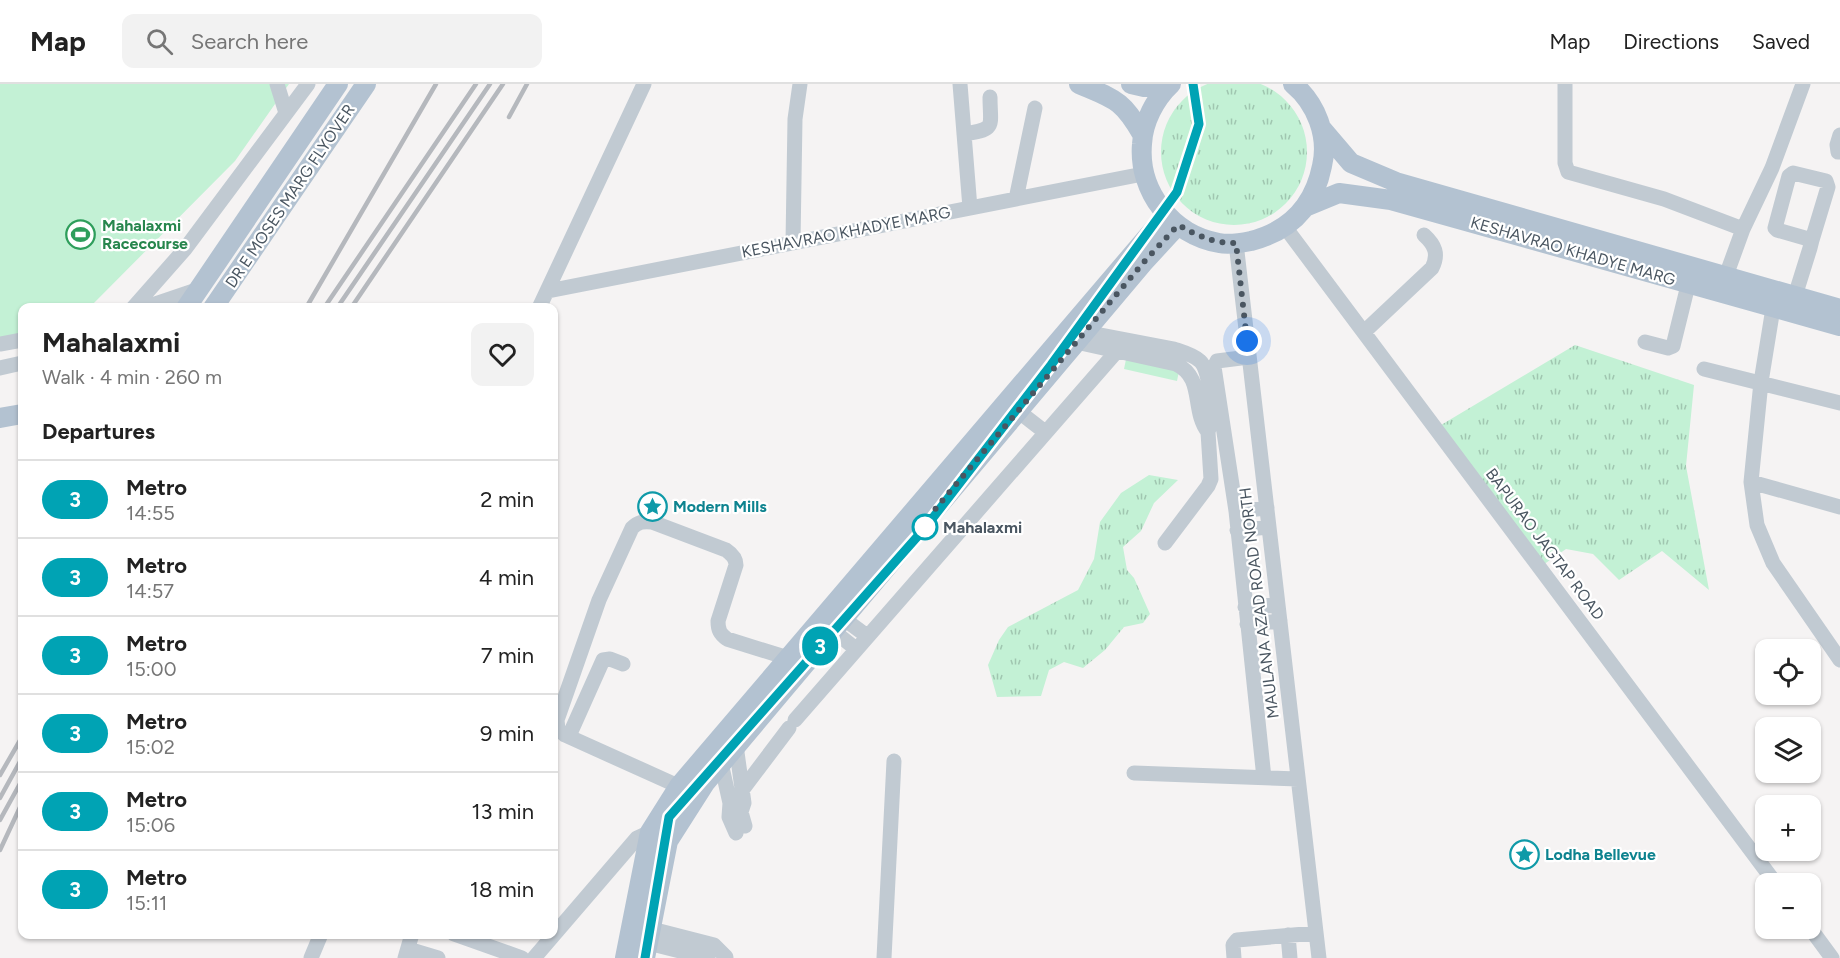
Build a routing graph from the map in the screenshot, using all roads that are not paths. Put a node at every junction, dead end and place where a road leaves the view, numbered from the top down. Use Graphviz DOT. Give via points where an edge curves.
graph roads {
  1 [pos="278,84"];
  2 [pos="308,84"];
  3 [pos="338,84"];
  4 [pos="366,84"];
  5 [pos="644,84"];
  6 [pos="800,84"];
  7 [pos="960,84"];
  8 [pos="1079,84"];
  9 [pos="1131,84"];
  10 [pos="1565,84"];
  11 [pos="1803,84"];
  12 [pos="1170,85"];
  13 [pos="1300,86"];
  14 [pos="990,96"];
  15 [pos="1035,108"];
  16 [pos="286,113"];
  17 [pos="1322,129"];
  18 [pos="964,134"];
  19 [pos="1142,134"];
  20 [pos="1840,135"];
  21 [pos="1840,152"];
  22 [pos="1143,174"];
  23 [pos="1016,199"];
  24 [pos="1305,207"];
  25 [pos="970,208"];
  26 [pos="1172,220"];
  27 [pos="1285,226"];
  28 [pos="1743,229"];
  29 [pos="1424,235"];
  30 [pos="1812,240"];
  31 [pos="793,243"];
  32 [pos="1236,243"];
  33 [pos="1690,275"];
  34 [pos="1723,284"];
  35 [pos="548,291"];
  36 [pos="210,295"];
  37 [pos="1795,296"];
  38 [pos="1774,299"];
  39 [pos="138,303"];
  40 [pos="169,303"];
  41 [pos="195,303"];
  42 [pos="542,303"];
  43 [pos="1840,309"];
  44 [pos="1840,326"];
  45 [pos="1364,332"];
  46 [pos="1081,337"];
  47 [pos="18,341"];
  48 [pos="1645,342"];
  49 [pos="0,344"];
  50 [pos="1117,351"];
  51 [pos="1249,357"];
  52 [pos="18,364"];
  53 [pos="0,368"];
  54 [pos="1704,369"];
  55 [pos="1761,382"];
  56 [pos="1840,403"];
  57 [pos="1010,413"];
  58 [pos="18,415"];
  59 [pos="0,418"];
  60 [pos="1045,432"];
  61 [pos="1208,432"];
  62 [pos="1751,482"];
  63 [pos="1840,507"];
  64 [pos="1267,508"];
  65 [pos="1236,511"];
  66 [pos="1269,527"];
  67 [pos="1237,530"];
  68 [pos="1166,543"];
  69 [pos="1278,605"];
  70 [pos="1245,607"];
  71 [pos="831,620"];
  72 [pos="1280,621"];
  73 [pos="1247,624"];
  74 [pos="867,636"];
  75 [pos="856,649"];
  76 [pos="788,658"];
  77 [pos="1840,660"];
  78 [pos="623,663"];
  79 [pos="558,717"];
  80 [pos="558,729"];
  81 [pos="569,736"];
  82 [pos="736,745"];
  83 [pos="894,761"];
  84 [pos="722,763"];
  85 [pos="1134,773"];
  86 [pos="1264,778"];
  87 [pos="1298,779"];
  88 [pos="743,789"];
  89 [pos="688,790"];
  90 [pos="650,832"];
  91 [pos="668,841"];
  92 [pos="1768,873"];
  93 [pos="631,924"];
  94 [pos="558,930"];
  95 [pos="1316,933"];
  96 [pos="1288,935"];
  97 [pos="319,939"];
  98 [pos="468,939"];
  99 [pos="550,939"];
  100 [pos="1818,939"];
  101 [pos="648,943"];
  102 [pos="408,947"];
  103 [pos="311,958"];
  104 [pos="438,958"];
  105 [pos="522,958"];
  106 [pos="534,958"];
  107 [pos="625,958"];
  108 [pos="708,958"];
  109 [pos="725,958"];
  110 [pos="884,958"];
  111 [pos="1234,958"];
  112 [pos="1290,958"];
  113 [pos="1319,958"];
  114 [pos="1832,958"];
  1 -- 16 [label="street"];
  2 -- 16 [label="street"];
  3 -- 36 [label="main road, DR E MOSES MARG FLYOVER"];
  4 -- 36 [label="main road, DR E MOSES MARG FLYOVER"];
  5 -- 35 [label="street"];
  6 -- 31 [label="street" via="795,119"];
  7 -- 18 [label="street"];
  8 -- 19 [label="main road" via="1116,100"];
  9 -- 12 [label="main road"];
  10 -- 28 [label="street" via="1568,171 1664,199"];
  11 -- 28 [label="street" via="1772,168"];
  12 -- 19 [label="main road" via="1152,107"];
  13 -- 17 [label="main road"];
  14 -- 18 [label="street" via="988,128"];
  15 -- 23 [label="street"];
  16 -- 39 [label="street" via="185,249"];
  17 -- 24 [label="main road" via="1324,157 1319,183"];
  17 -- 33 [label="main road, KESHAVRAO KHADYE MARG" via="1351,163 1396,182"];
  18 -- 25 [label="street"];
  19 -- 22 [label="main road"];
  20 -- 21 [label="street"];
  22 -- 23 [label="street, KESHAVRAO KHADYE MARG"];
  22 -- 26 [label="main road" via="1152,196"];
  23 -- 25 [label="street, KESHAVRAO KHADYE MARG"];
  24 -- 27 [label="main road"];
  24 -- 33 [label="main road, KESHAVRAO KHADYE MARG" via="1340,193 1391,200"];
  25 -- 31 [label="street, KESHAVRAO KHADYE MARG"];
  26 -- 32 [label="main road" via="1199,237"];
  26 -- 46 [label="main road" via="1143,263"];
  26 -- 57 [label="main road"];
  27 -- 32 [label="main road" via="1266,237"];
  27 -- 45 [label="street, BAPURAO JAGTAP ROAD"];
  28 -- 34 [label="street"];
  29 -- 45 [label="street" via="1436,251 1432,268"];
  30 -- 30 [label="street" via="1828,184 1793,173 1775,228"];
  30 -- 37 [label="street"];
  31 -- 35 [label="street, KESHAVRAO KHADYE MARG"];
  32 -- 51 [label="street, MAULANA AZAD ROAD NORTH"];
  33 -- 34 [label="main road, KESHAVRAO KHADYE MARG"];
  33 -- 48 [label="street" via="1673,346"];
  34 -- 38 [label="main road, KESHAVRAO KHADYE MARG"];
  35 -- 42 [label="street"];
  36 -- 40 [label="street"];
  36 -- 41 [label="main road, DR E MOSES MARG FLYOVER"];
  37 -- 38 [label="main road, KESHAVRAO KHADYE MARG"];
  37 -- 43 [label="main road, KESHAVRAO KHADYE MARG"];
  38 -- 44 [label="main road, KESHAVRAO KHADYE MARG"];
  38 -- 55 [label="street"];
  45 -- 92 [label="street, BAPURAO JAGTAP ROAD"];
  46 -- 50 [label="street"];
  46 -- 57 [label="main road"];
  46 -- 61 [label="street" via="1174,349 1200,361 1208,378 1212,421"];
  47 -- 49 [label="street"];
  50 -- 60 [label="street"];
  50 -- 61 [label="street" via="1176,364 1188,372"];
  51 -- 64 [label="street, MAULANA AZAD ROAD NORTH"];
  51 -- 65 [label="street" via="1217,361 1214,365"];
  52 -- 53 [label="street"];
  54 -- 55 [label="street"];
  55 -- 56 [label="street"];
  55 -- 62 [label="street"];
  57 -- 60 [label="street"];
  57 -- 71 [label="main road"];
  58 -- 59 [label="main road"];
  60 -- 74 [label="street"];
  61 -- 68 [label="street" via="1211,479"];
  62 -- 63 [label="street"];
  62 -- 77 [label="street" via="1756,525 1773,563"];
  64 -- 65 [label="street"];
  64 -- 66 [label="street, MAULANA AZAD ROAD NORTH"];
  65 -- 67 [label="street"];
  66 -- 67 [label="street"];
  66 -- 69 [label="street, MAULANA AZAD ROAD NORTH"];
  67 -- 70 [label="street"];
  69 -- 70 [label="street"];
  69 -- 72 [label="street, MAULANA AZAD ROAD NORTH"];
  70 -- 73 [label="street"];
  71 -- 74 [label="street"];
  71 -- 75 [label="street"];
  71 -- 76 [label="main road"];
  71 -- 82 [label="main road"];
  72 -- 73 [label="street"];
  72 -- 87 [label="street, MAULANA AZAD ROAD NORTH"];
  73 -- 86 [label="street"];
  74 -- 75 [label="street"];
  75 -- 88 [label="street"];
  76 -- 79 [label="street" via="727,639 718,629 736,565 733,555 644,521 632,528 599,600"];
  76 -- 89 [label="main road"];
  78 -- 81 [label="street" via="603,660"];
  80 -- 81 [label="street"];
  81 -- 89 [label="street"];
  82 -- 84 [label="main road"];
  82 -- 88 [label="street"];
  83 -- 110 [label="street"];
  84 -- 88 [label="street" via="729,817 740,830"];
  84 -- 89 [label="main road"];
  85 -- 86 [label="street"];
  86 -- 87 [label="street"];
  87 -- 95 [label="street, MAULANA AZAD ROAD NORTH"];
  89 -- 90 [label="main road"];
  89 -- 91 [label="main road"];
  90 -- 91 [label="street"];
  90 -- 93 [label="main road"];
  90 -- 94 [label="street" via="636,838"];
  91 -- 101 [label="main road"];
  93 -- 101 [label="street"];
  93 -- 107 [label="main road"];
  95 -- 96 [label="street"];
  95 -- 113 [label="street, MAULANA AZAD ROAD NORTH"];
  96 -- 111 [label="street" via="1237,939 1233,945"];
  96 -- 112 [label="street"];
  97 -- 103 [label="street"];
  98 -- 105 [label="street"];
  99 -- 106 [label="street"];
  100 -- 114 [label="street"];
  101 -- 108 [label="street"];
  101 -- 109 [label="street" via="714,945"];
  102 -- 104 [label="street"];
}
